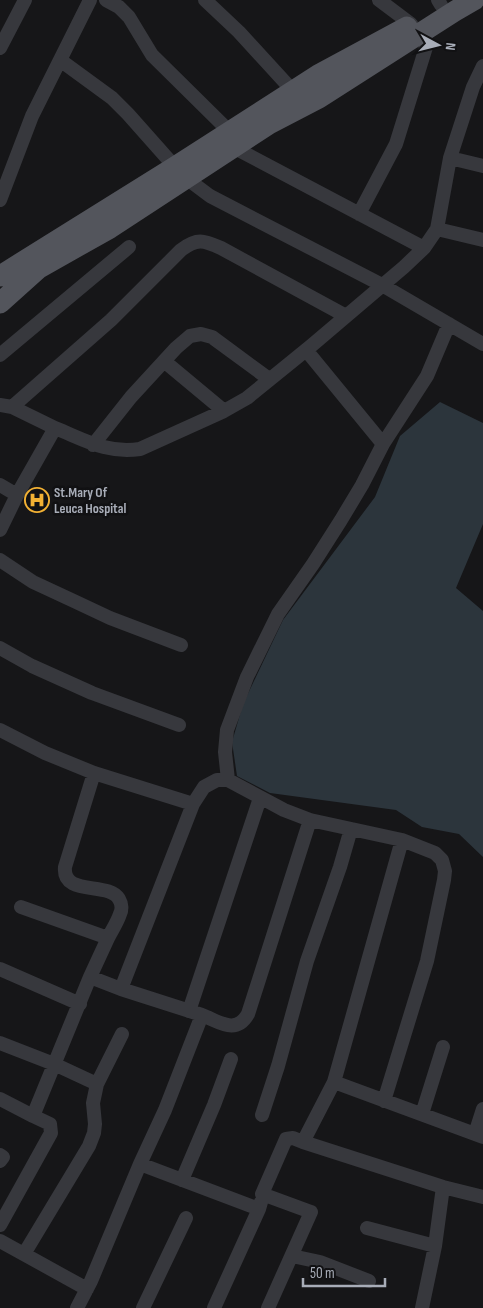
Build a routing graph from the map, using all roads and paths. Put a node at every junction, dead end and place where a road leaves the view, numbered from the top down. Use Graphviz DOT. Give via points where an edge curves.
graph roads {
  1 [pos="26,0"];
  2 [pos="90,0"];
  3 [pos="106,0"];
  4 [pos="205,0"];
  5 [pos="379,0"];
  6 [pos="474,0"];
  7 [pos="442,2"];
  8 [pos="415,30"];
  9 [pos="0,48"];
  10 [pos="60,60"];
  11 [pos="483,66"];
  12 [pos="478,89"];
  13 [pos="293,91"];
  14 [pos="232,140"];
  15 [pos="450,158"];
  16 [pos="483,166"];
  17 [pos="181,172"];
  18 [pos="0,200"];
  19 [pos="359,214"];
  20 [pos="437,229"];
  21 [pos="483,240"];
  22 [pos="129,247"];
  23 [pos="424,248"];
  24 [pos="0,276"];
  25 [pos="382,286"];
  26 [pos="0,303"];
  27 [pos="346,316"];
  28 [pos="449,324"];
  29 [pos="483,344"];
  30 [pos="306,350"];
  31 [pos="0,355"];
  32 [pos="164,361"];
  33 [pos="268,379"];
  34 [pos="6,406"];
  35 [pos="224,411"];
  36 [pos="55,428"];
  37 [pos="383,444"];
  38 [pos="93,445"];
  39 [pos="0,484"];
  40 [pos="18,495"];
  41 [pos="0,530"];
  42 [pos="0,560"];
  43 [pos="181,646"];
  44 [pos="0,648"];
  45 [pos="179,725"];
  46 [pos="0,730"];
  47 [pos="94,773"];
  48 [pos="228,780"];
  49 [pos="260,798"];
  50 [pos="193,804"];
  51 [pos="310,820"];
  52 [pos="351,829"];
  53 [pos="402,840"];
  54 [pos="21,907"];
  55 [pos="108,938"];
  56 [pos="0,969"];
  57 [pos="90,977"];
  58 [pos="121,989"];
  59 [pos="80,1004"];
  60 [pos="196,1013"];
  61 [pos="122,1034"];
  62 [pos="0,1043"];
  63 [pos="443,1047"];
  64 [pos="231,1059"];
  65 [pos="54,1064"];
  66 [pos="334,1082"];
  67 [pos="97,1084"];
  68 [pos="0,1099"];
  69 [pos="384,1101"];
  70 [pos="483,1109"];
  71 [pos="422,1114"];
  72 [pos="262,1115"];
  73 [pos="32,1116"];
  74 [pos="479,1136"];
  75 [pos="303,1142"];
  76 [pos="0,1155"];
  77 [pos="0,1161"];
  78 [pos="140,1164"];
  79 [pos="182,1180"];
  80 [pos="443,1187"];
  81 [pos="262,1194"];
  82 [pos="483,1197"];
  83 [pos="259,1209"];
  84 [pos="186,1218"];
  85 [pos="0,1225"];
  86 [pos="367,1228"];
  87 [pos="0,1241"];
  88 [pos="435,1246"];
  89 [pos="24,1254"];
  90 [pos="292,1256"];
  91 [pos="369,1281"];
  92 [pos="87,1289"];
  93 [pos="77,1308"];
  94 [pos="143,1308"];
  95 [pos="214,1308"];
  96 [pos="268,1308"];
  97 [pos="422,1308"];
  1 -- 9 [label="street"];
  2 -- 10 [label="street"];
  3 -- 14 [label="street" via="129,17 152,55"];
  4 -- 13 [label="street"];
  5 -- 8 [label="street"];
  6 -- 8 [label="main road"];
  7 -- 8 [label="main road"];
  8 -- 13 [label="main road" via="318,75"];
  8 -- 14 [label="main road" via="319,98"];
  8 -- 19 [label="street" via="427,44 396,144"];
  10 -- 17 [label="street" via="112,98"];
  10 -- 18 [label="street" via="32,116"];
  11 -- 12 [label="street"];
  12 -- 15 [label="street"];
  13 -- 14 [label="main road"];
  14 -- 17 [label="main road"];
  14 -- 19 [label="street"];
  15 -- 16 [label="street"];
  15 -- 20 [label="street"];
  17 -- 24 [label="main road"];
  17 -- 25 [label="street" via="210,196"];
  17 -- 26 [label="main road" via="110,228 39,268"];
  19 -- 23 [label="street"];
  20 -- 21 [label="street"];
  20 -- 23 [label="street"];
  22 -- 31 [label="street"];
  23 -- 25 [label="street"];
  25 -- 27 [label="street"];
  25 -- 28 [label="street"];
  27 -- 30 [label="street"];
  27 -- 34 [label="street" via="221,248 199,240 181,250 111,320"];
  28 -- 29 [label="street"];
  28 -- 37 [label="street" via="427,376"];
  30 -- 33 [label="street"];
  30 -- 37 [label="street"];
  32 -- 33 [label="street" via="190,336 200,334 212,337"];
  32 -- 35 [label="street"];
  32 -- 38 [label="street"];
  33 -- 35 [label="street" via="247,398"];
  34 -- 36 [label="street"];
  35 -- 38 [label="street" via="140,449 113,451"];
  36 -- 38 [label="street"];
  36 -- 40 [label="street"];
  37 -- 48 [label="street" via="358,492 278,614 247,677 228,730 225,752"];
  39 -- 40 [label="street"];
  40 -- 41 [label="street"];
  42 -- 43 [label="street" via="59,594"];
  44 -- 45 [label="street" via="92,693"];
  46 -- 47 [label="street"];
  47 -- 50 [label="street"];
  47 -- 55 [label="street" via="64,875 74,884 109,893 120,900 120,913"];
  48 -- 49 [label="street"];
  48 -- 50 [label="street" via="217,780 204,787"];
  49 -- 51 [label="street"];
  49 -- 60 [label="street"];
  50 -- 58 [label="street"];
  51 -- 52 [label="street"];
  51 -- 60 [label="street" via="243,1023 226,1025"];
  52 -- 53 [label="street"];
  52 -- 72 [label="street" via="307,961"];
  53 -- 66 [label="street"];
  53 -- 69 [label="street" via="435,853 442,860 444,880 427,961"];
  54 -- 55 [label="street"];
  55 -- 57 [label="street"];
  56 -- 59 [label="street"];
  57 -- 58 [label="street"];
  57 -- 59 [label="street"];
  58 -- 60 [label="street"];
  59 -- 65 [label="street"];
  60 -- 78 [label="street" via="165,1110"];
  61 -- 67 [label="street"];
  62 -- 65 [label="street"];
  63 -- 71 [label="street"];
  64 -- 79 [label="street"];
  65 -- 67 [label="street"];
  65 -- 73 [label="street"];
  66 -- 69 [label="street"];
  66 -- 75 [label="street"];
  67 -- 89 [label="street" via="93,1103 94,1133 89,1146"];
  68 -- 73 [label="street"];
  69 -- 71 [label="street"];
  70 -- 74 [label="street"];
  71 -- 74 [label="street"];
  73 -- 85 [label="street" via="50,1124 51,1133"];
  75 -- 80 [label="street"];
  75 -- 81 [label="street" via="286,1139"];
  76 -- 77 [label="street" via="3,1157"];
  78 -- 79 [label="street"];
  78 -- 92 [label="street"];
  79 -- 83 [label="street"];
  80 -- 82 [label="street"];
  80 -- 88 [label="street"];
  81 -- 83 [label="street"];
  81 -- 90 [label="street" via="311,1212"];
  83 -- 95 [label="street"];
  84 -- 94 [label="street"];
  86 -- 88 [label="street"];
  87 -- 89 [label="street"];
  88 -- 97 [label="street"];
  89 -- 92 [label="street"];
  90 -- 91 [label="street" via="320,1262"];
  90 -- 96 [label="street"];
  92 -- 93 [label="street"];
}
